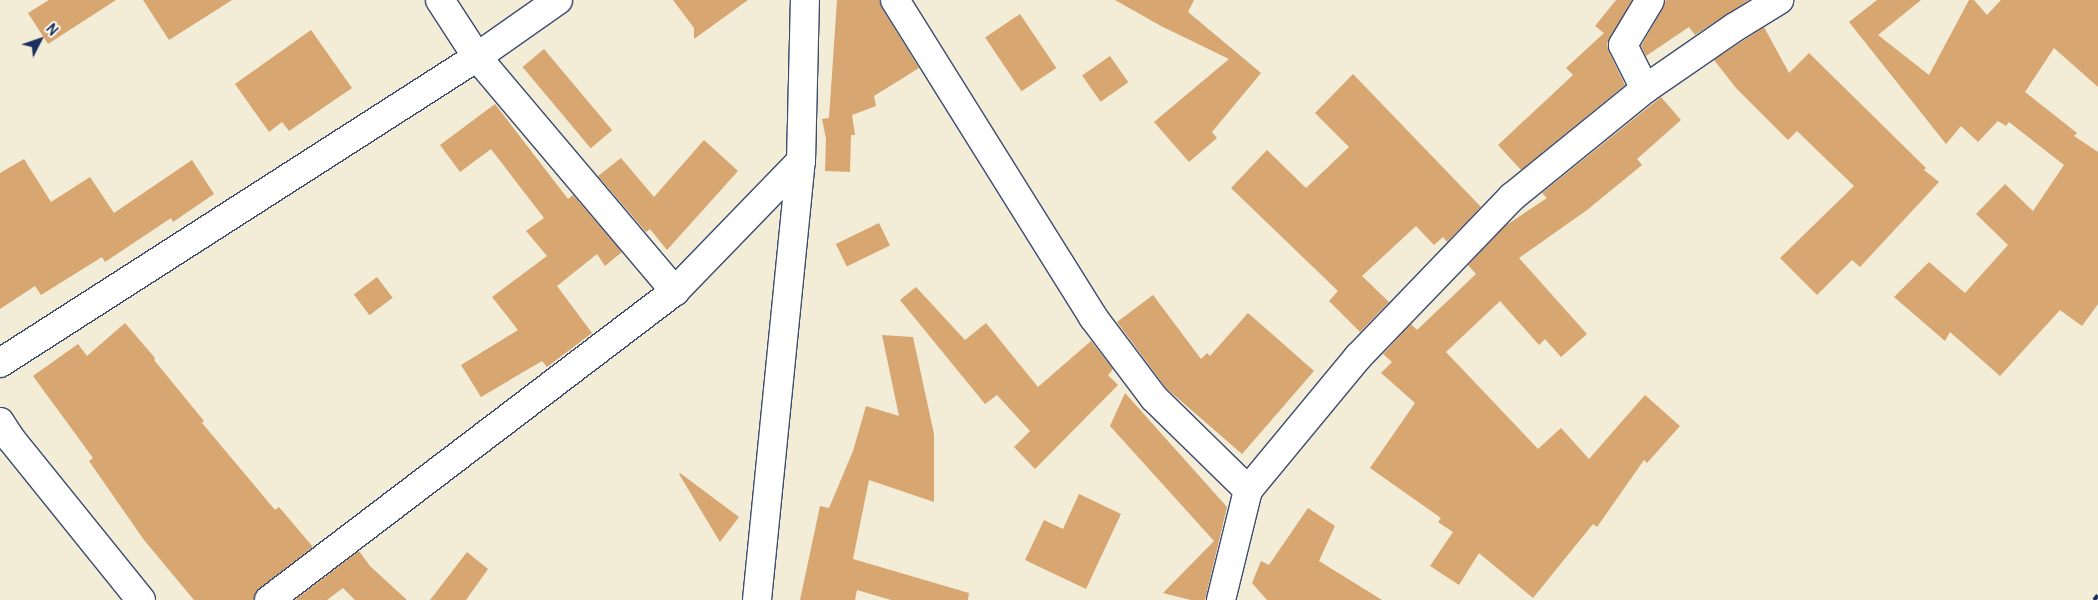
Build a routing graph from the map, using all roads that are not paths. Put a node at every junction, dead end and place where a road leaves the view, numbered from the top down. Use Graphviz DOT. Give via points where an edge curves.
graph roads {
  1 [pos="440,0"];
  2 [pos="558,0"];
  3 [pos="805,0"];
  4 [pos="895,0"];
  5 [pos="1650,0"];
  6 [pos="1779,0"];
  7 [pos="477,57"];
  8 [pos="1645,89"];
  9 [pos="801,161"];
  10 [pos="675,291"];
  11 [pos="0,363"];
  12 [pos="4,435"];
  13 [pos="1248,490"];
  14 [pos="141,600"];
  15 [pos="269,600"];
  16 [pos="757,600"];
  17 [pos="1221,600"];
  1 -- 7 [label="main road"];
  2 -- 7 [label="main road"];
  3 -- 9 [label="main road"];
  4 -- 13 [label="main road" via="1093,317 1154,398"];
  5 -- 8 [label="main road" via="1623,45"];
  6 -- 8 [label="main road"];
  7 -- 10 [label="main road"];
  7 -- 11 [label="main road"];
  8 -- 13 [label="main road" via="1512,198 1358,357"];
  9 -- 10 [label="main road"];
  9 -- 16 [label="main road"];
  10 -- 15 [label="main road"];
  12 -- 14 [label="main road"];
  13 -- 17 [label="main road"];
}
